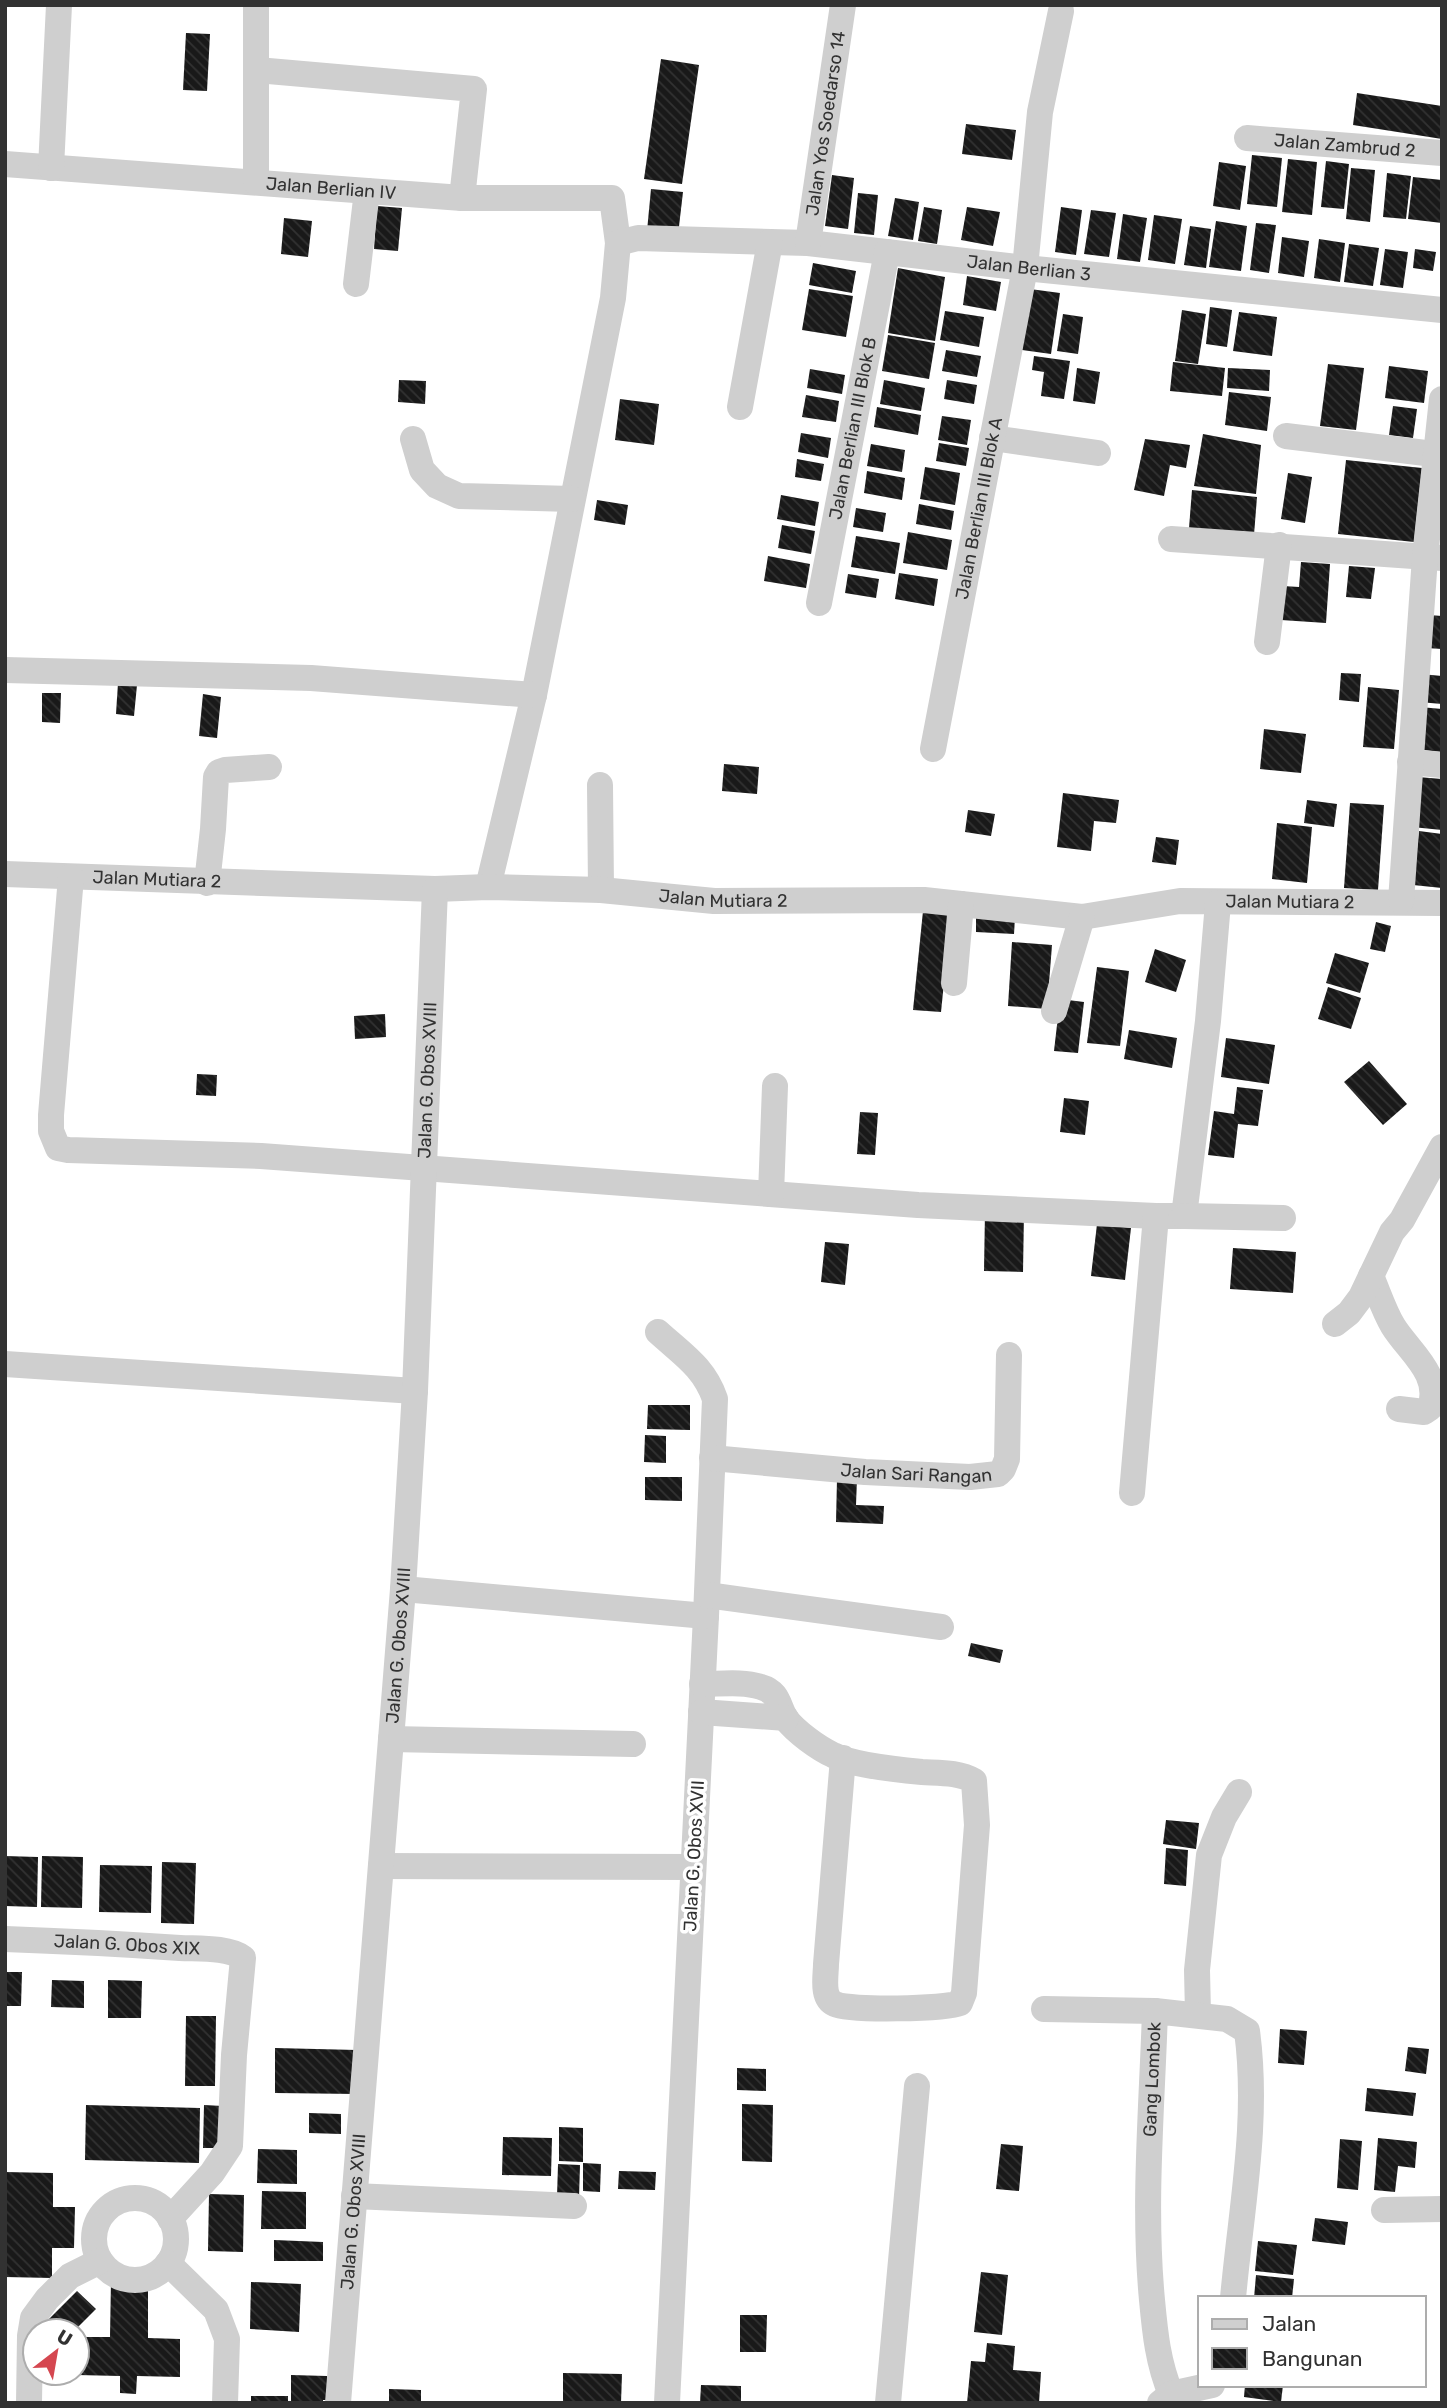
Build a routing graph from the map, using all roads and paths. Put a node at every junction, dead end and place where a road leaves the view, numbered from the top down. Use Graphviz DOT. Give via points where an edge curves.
graph roads {
  1 [pos="59,5"];
  2 [pos="256,5"];
  3 [pos="843,5"];
  4 [pos="1061,11"];
  5 [pos="257,70"];
  6 [pos="1247,138"];
  7 [pos="1442,153"];
  8 [pos="5,164"];
  9 [pos="51,167"];
  10 [pos="256,182"];
  11 [pos="367,191"];
  12 [pos="462,198"];
  13 [pos="770,242"];
  14 [pos="618,243"];
  15 [pos="808,243"];
  16 [pos="887,252"];
  17 [pos="1025,268"];
  18 [pos="356,285"];
  19 [pos="1442,310"];
  20 [pos="1442,399"];
  21 [pos="740,407"];
  22 [pos="1286,436"];
  23 [pos="992,438"];
  24 [pos="413,439"];
  25 [pos="1098,453"];
  26 [pos="1439,454"];
  27 [pos="572,499"];
  28 [pos="1171,539"];
  29 [pos="1279,545"];
  30 [pos="1433,558"];
  31 [pos="819,603"];
  32 [pos="1267,642"];
  33 [pos="1430,663"];
  34 [pos="5,670"];
  35 [pos="534,695"];
  36 [pos="933,749"];
  37 [pos="1410,762"];
  38 [pos="1442,765"];
  39 [pos="269,767"];
  40 [pos="600,785"];
  41 [pos="5,874"];
  42 [pos="71,877"];
  43 [pos="207,883"];
  44 [pos="488,887"];
  45 [pos="435,889"];
  46 [pos="601,890"];
  47 [pos="1401,901"];
  48 [pos="1218,903"];
  49 [pos="1442,903"];
  50 [pos="961,904"];
  51 [pos="1082,917"];
  52 [pos="954,983"];
  53 [pos="1054,1011"];
  54 [pos="775,1086"];
  55 [pos="1442,1147"];
  56 [pos="423,1169"];
  57 [pos="771,1194"];
  58 [pos="1156,1216"];
  59 [pos="1184,1216"];
  60 [pos="1283,1218"];
  61 [pos="1371,1276"];
  62 [pos="1335,1324"];
  63 [pos="658,1332"];
  64 [pos="1009,1355"];
  65 [pos="5,1364"];
  66 [pos="415,1391"];
  67 [pos="1399,1409"];
  68 [pos="712,1458"];
  69 [pos="1132,1493"];
  70 [pos="403,1589"];
  71 [pos="707,1606"];
  72 [pos="941,1627"];
  73 [pos="702,1684"];
  74 [pos="701,1712"];
  75 [pos="786,1718"];
  76 [pos="391,1739"];
  77 [pos="633,1744"];
  78 [pos="843,1758"];
  79 [pos="1239,1792"];
  80 [pos="381,1866"];
  81 [pos="693,1867"];
  82 [pos="5,1939"];
  83 [pos="1044,2009"];
  84 [pos="1155,2011"];
  85 [pos="1198,2014"];
  86 [pos="917,2086"];
  87 [pos="354,2196"];
  88 [pos="574,2206"];
  89 [pos="1442,2209"];
  90 [pos="1384,2210"];
  91 [pos="170,2218"];
  92 [pos="100,2261"];
  93 [pos="168,2263"];
  94 [pos="1233,2296"];
  95 [pos="1205,2387"];
  96 [pos="21,2397"];
  97 [pos="1165,2398"];
  98 [pos="225,2403"];
  99 [pos="338,2403"];
  100 [pos="667,2403"];
  101 [pos="888,2403"];
  1 -- 9 [label="street"];
  2 -- 5 [label="street"];
  3 -- 15 [label="street, Jalan Yos Soedarso 14"];
  4 -- 17 [label="street, Jalan Berlian III Blok A" via="1040,112"];
  5 -- 10 [label="street"];
  5 -- 12 [label="street" via="474,89"];
  6 -- 7 [label="street, Jalan Zambrud 2"];
  8 -- 9 [label="street, Jalan Berlian IV"];
  9 -- 10 [label="street, Jalan Berlian IV"];
  10 -- 11 [label="street, Jalan Berlian IV"];
  11 -- 12 [label="street, Jalan Berlian IV"];
  11 -- 18 [label="street"];
  12 -- 14 [label="street, Jalan Berlian IV" via="612,198"];
  13 -- 14 [label="street, Jalan Berlian 3" via="638,238"];
  13 -- 15 [label="street, Jalan Berlian 3"];
  13 -- 21 [label="street"];
  14 -- 27 [label="street" via="613,298"];
  15 -- 16 [label="street, Jalan Berlian 3"];
  16 -- 17 [label="street, Jalan Berlian 3"];
  16 -- 31 [label="street, Jalan Berlian III Blok B"];
  17 -- 19 [label="street, Jalan Berlian 3"];
  17 -- 23 [label="street, Jalan Berlian III Blok A"];
  20 -- 26 [label="street"];
  22 -- 26 [label="street"];
  23 -- 25 [label="street"];
  23 -- 36 [label="street, Jalan Berlian III Blok A"];
  24 -- 27 [label="street" via="422,470 437,486 459,496"];
  26 -- 30 [label="street"];
  27 -- 35 [label="street"];
  28 -- 29 [label="street"];
  29 -- 30 [label="street"];
  29 -- 32 [label="street"];
  30 -- 33 [label="street"];
  33 -- 37 [label="street"];
  34 -- 35 [label="street" via="311,678"];
  35 -- 44 [label="street"];
  37 -- 38 [label="street"];
  37 -- 47 [label="street"];
  39 -- 43 [label="street" via="219,772"];
  40 -- 46 [label="street"];
  41 -- 42 [label="street, Jalan Mutiara 2"];
  42 -- 43 [label="street, Jalan Mutiara 2"];
  42 -- 56 [label="street" via="51,1115 58,1148 261,1156"];
  43 -- 45 [label="street, Jalan Mutiara 2"];
  44 -- 45 [label="street, Jalan Mutiara 2"];
  44 -- 46 [label="street, Jalan Mutiara 2"];
  45 -- 56 [label="street, Jalan G. Obos XVIII"];
  46 -- 50 [label="street, Jalan Mutiara 2" via="714,901 924,900"];
  47 -- 48 [label="street, Jalan Mutiara 2"];
  47 -- 49 [label="street, Jalan Mutiara 2"];
  48 -- 51 [label="street, Jalan Mutiara 2" via="1180,901"];
  48 -- 59 [label="street"];
  50 -- 51 [label="street, Jalan Mutiara 2"];
  50 -- 52 [label="street"];
  51 -- 53 [label="street"];
  54 -- 57 [label="street"];
  55 -- 61 [label="street"];
  56 -- 57 [label="street"];
  56 -- 66 [label="street, Jalan G. Obos XVIII"];
  57 -- 58 [label="street"];
  58 -- 59 [label="street"];
  58 -- 69 [label="street"];
  59 -- 60 [label="street"];
  61 -- 62 [label="street" via="1355,1305"];
  61 -- 67 [label="street" via="1393,1325 1429,1374 1430,1408 1424,1412"];
  63 -- 68 [label="street, Jalan G. Obos XVII" via="701,1370 710,1384 715,1399"];
  64 -- 68 [label="street, Jalan Sari Rangan" via="1007,1459 998,1474 864,1472"];
  65 -- 66 [label="street"];
  66 -- 70 [label="street, Jalan G. Obos XVIII"];
  68 -- 71 [label="street, Jalan G. Obos XVII"];
  70 -- 71 [label="street"];
  70 -- 76 [label="street, Jalan G. Obos XVIII"];
  71 -- 72 [label="street"];
  71 -- 73 [label="street, Jalan G. Obos XVII"];
  73 -- 74 [label="street, Jalan G. Obos XVII"];
  73 -- 75 [label="street" via="762,1687 777,1698"];
  74 -- 75 [label="street"];
  74 -- 81 [label="street, Jalan G. Obos XVII"];
  75 -- 78 [label="street" via="804,1735"];
  76 -- 77 [label="street"];
  76 -- 80 [label="street, Jalan G. Obos XVIII"];
  78 -- 78 [label="street" via="826,1964 829,1998 835,2004 859,2007 960,2003 977,1825 974,1782 959,1775"];
  79 -- 85 [label="street" via="1209,1855 1197,1970"];
  80 -- 81 [label="street"];
  80 -- 87 [label="street, Jalan G. Obos XVIII"];
  81 -- 100 [label="street, Jalan G. Obos XVII"];
  82 -- 91 [label="street, Jalan G. Obos XIX" via="212,1950 243,1958 230,2146"];
  83 -- 84 [label="street"];
  84 -- 85 [label="street, Gang Lombok"];
  84 -- 97 [label="street, Gang Lombok" via="1147,2250"];
  85 -- 94 [label="street, Gang Lombok" via="1227,2019 1247,2031 1252,2066 1248,2182"];
  86 -- 101 [label="street"];
  87 -- 88 [label="street"];
  87 -- 99 [label="street, Jalan G. Obos XVIII"];
  89 -- 90 [label="street"];
  91 -- 92 [label="street" via="145,2199 113,2204 101,2215 95,2230 94,2246"];
  91 -- 93 [label="street" via="176,2241"];
  92 -- 93 [label="street" via="111,2273 142,2280"];
  92 -- 96 [label="street" via="70,2276 33,2318"];
  93 -- 98 [label="street" via="216,2310 227,2339"];
  95 -- 97 [label="street"];
}
